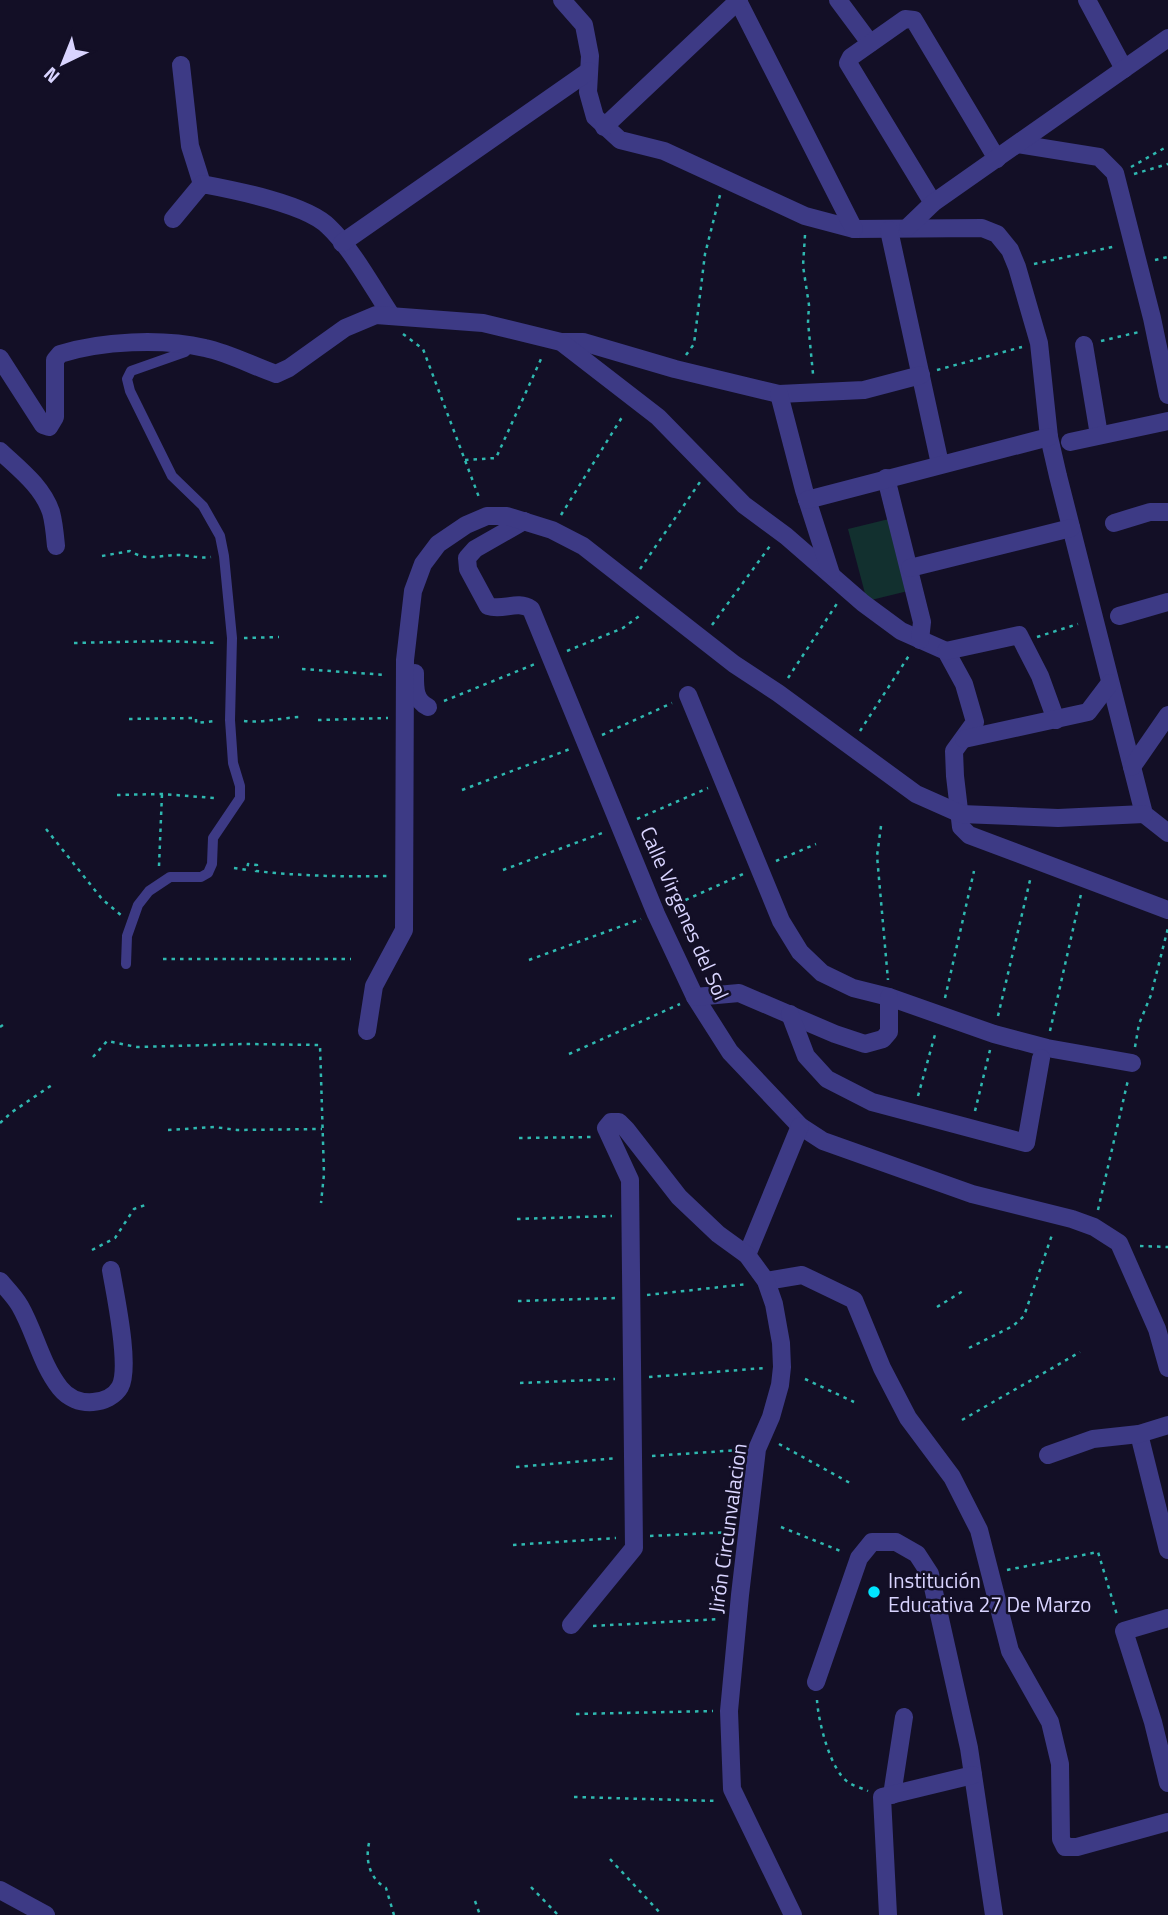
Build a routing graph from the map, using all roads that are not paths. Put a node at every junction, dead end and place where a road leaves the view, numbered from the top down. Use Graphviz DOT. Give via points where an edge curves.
graph roads {
  1 [pos="562,0"];
  2 [pos="838,0"];
  3 [pos="1087,0"];
  4 [pos="732,3"];
  5 [pos="1168,38"];
  6 [pos="870,43"];
  7 [pos="181,65"];
  8 [pos="1124,69"];
  9 [pos="589,71"];
  10 [pos="604,127"];
  11 [pos="1018,144"];
  12 [pos="997,159"];
  13 [pos="202,184"];
  14 [pos="933,203"];
  15 [pos="173,219"];
  16 [pos="908,227"];
  17 [pos="854,229"];
  18 [pos="889,230"];
  19 [pos="342,243"];
  20 [pos="391,315"];
  21 [pos="561,342"];
  22 [pos="1084,345"];
  23 [pos="191,346"];
  24 [pos="0,358"];
  25 [pos="921,374"];
  26 [pos="779,394"];
  27 [pos="1168,395"];
  28 [pos="1168,421"];
  29 [pos="1099,435"];
  30 [pos="1049,437"];
  31 [pos="1070,442"];
  32 [pos="0,452"];
  33 [pos="940,464"];
  34 [pos="886,478"];
  35 [pos="807,500"];
  36 [pos="1168,512"];
  37 [pos="524,521"];
  38 [pos="1114,523"];
  39 [pos="1071,528"];
  40 [pos="56,546"];
  41 [pos="910,568"];
  42 [pos="831,574"];
  43 [pos="1168,602"];
  44 [pos="1119,616"];
  45 [pos="920,640"];
  46 [pos="946,652"];
  47 [pos="405,668"];
  48 [pos="1111,683"];
  49 [pos="688,695"];
  50 [pos="428,707"];
  51 [pos="1168,715"];
  52 [pos="1056,720"];
  53 [pos="964,739"];
  54 [pos="1132,767"];
  55 [pos="961,814"];
  56 [pos="1144,814"];
  57 [pos="1168,833"];
  58 [pos="1168,910"];
  59 [pos="126,964"];
  60 [pos="695,997"];
  61 [pos="889,997"];
  62 [pos="790,1014"];
  63 [pos="367,1031"];
  64 [pos="1044,1053"];
  65 [pos="1132,1063"];
  66 [pos="800,1126"];
  67 [pos="747,1255"];
  68 [pos="111,1270"];
  69 [pos="0,1281"];
  70 [pos="766,1281"];
  71 [pos="1162,1328"];
  72 [pos="1168,1368"];
  73 [pos="1168,1425"];
  74 [pos="1139,1434"];
  75 [pos="1048,1455"];
  76 [pos="1165,1524"];
  77 [pos="1168,1550"];
  78 [pos="1168,1618"];
  79 [pos="579,1625"];
  80 [pos="816,1682"];
  81 [pos="904,1717"];
  82 [pos="1161,1720"];
  83 [pos="973,1775"];
  84 [pos="1168,1783"];
  85 [pos="887,1796"];
  86 [pos="1168,1822"];
  87 [pos="0,1889"];
  88 [pos="46,1915"];
  89 [pos="793,1915"];
  90 [pos="888,1915"];
  91 [pos="994,1915"];
  1 -- 9 [label="street" via="584,25"];
  2 -- 6 [label="street"];
  3 -- 8 [label="street"];
  4 -- 10 [label="street"];
  4 -- 17 [label="street"];
  5 -- 8 [label="street"];
  6 -- 12 [label="street" via="905,19 914,20"];
  6 -- 14 [label="street" via="848,63"];
  7 -- 13 [label="street" via="190,146"];
  8 -- 11 [label="street"];
  9 -- 10 [label="street" via="588,92 595,117"];
  9 -- 19 [label="street"];
  10 -- 17 [label="street" via="620,140 664,151 805,216"];
  11 -- 12 [label="street"];
  11 -- 27 [label="street" via="1098,157 1116,178"];
  12 -- 14 [label="street"];
  13 -- 15 [label="street"];
  13 -- 19 [label="street" via="312,214"];
  14 -- 16 [label="street"];
  16 -- 18 [label="street"];
  16 -- 30 [label="street" via="982,228 997,234 1010,250 1039,343"];
  17 -- 18 [label="street"];
  18 -- 25 [label="street"];
  19 -- 20 [label="street"];
  20 -- 21 [label="street" via="483,323"];
  20 -- 23 [label="street" via="376,315 345,328 276,374"];
  21 -- 26 [label="street" via="583,342"];
  21 -- 42 [label="street" via="657,417 744,505"];
  22 -- 29 [label="street"];
  23 -- 24 [label="street" via="105,344 60,354 54,368 55,417 49,427 43,425"];
  23 -- 59 [label="lane" via="186,352 131,371 127,379 172,476 203,506 215,525 224,556 232,641 233,764 240,797 213,838 208,873 170,877 142,900 130,923"];
  25 -- 26 [label="street" via="864,390"];
  25 -- 33 [label="street"];
  26 -- 35 [label="street"];
  28 -- 29 [label="street"];
  29 -- 31 [label="street"];
  30 -- 33 [label="street"];
  30 -- 39 [label="street"];
  32 -- 40 [label="street" via="46,500"];
  33 -- 34 [label="street"];
  34 -- 35 [label="street"];
  34 -- 41 [label="street"];
  35 -- 42 [label="street"];
  36 -- 38 [label="street" via="1150,512"];
  37 -- 47 [label="street" via="486,516 438,544 423,565 413,592"];
  37 -- 55 [label="street" via="583,546 734,664 916,794"];
  37 -- 60 [label="street, Calle Virgenes del Sol" via="475,549 467,558 468,569 488,606 496,609 519,604 531,609 656,914"];
  39 -- 41 [label="street"];
  39 -- 48 [label="street"];
  41 -- 45 [label="street" via="922,622"];
  42 -- 45 [label="street" via="901,631"];
  43 -- 44 [label="street"];
  45 -- 46 [label="street"];
  46 -- 52 [label="street" via="1019,635"];
  46 -- 53 [label="street" via="964,684 975,722"];
  47 -- 50 [label="street" via="415,669 415,692"];
  47 -- 63 [label="street" via="404,930 374,986"];
  48 -- 52 [label="street" via="1088,712"];
  48 -- 54 [label="street"];
  49 -- 61 [label="street" via="781,921 800,952 822,973 853,988"];
  51 -- 54 [label="street"];
  52 -- 53 [label="street"];
  53 -- 55 [label="street" via="954,751"];
  54 -- 56 [label="street"];
  55 -- 56 [label="street" via="1058,818"];
  55 -- 58 [label="street" via="961,827 969,835"];
  56 -- 57 [label="street"];
  60 -- 62 [label="street" via="739,993"];
  60 -- 66 [label="street, Calle Virgenes del Sol" via="730,1052"];
  61 -- 62 [label="street" via="889,1032 883,1039 865,1044"];
  61 -- 64 [label="street"];
  62 -- 64 [label="street" via="806,1056 827,1079 872,1102 1026,1143"];
  64 -- 65 [label="street"];
  66 -- 67 [label="street"];
  66 -- 71 [label="street, Calle Virgenes del Sol" via="822,1141 972,1194 1094,1227 1121,1245"];
  67 -- 70 [label="street, Jirón Circunvalacion"];
  67 -- 79 [label="street, Jirón Circunvalacion" via="678,1198 626,1129 611,1122 606,1128 629,1180 634,1548"];
  68 -- 69 [label="street" via="122,1335 123,1378 113,1396 93,1402 68,1396 59,1387 20,1304"];
  70 -- 86 [label="street" via="802,1275 854,1300 908,1418 952,1476 979,1530 1010,1651 1051,1721 1060,1764 1061,1839 1065,1847"];
  70 -- 89 [label="street, Jirón Circunvalacion" via="779,1330 782,1367 771,1417 757,1449 729,1711 732,1789"];
  71 -- 72 [label="street"];
  73 -- 74 [label="street"];
  74 -- 75 [label="street" via="1093,1439"];
  74 -- 76 [label="street"];
  76 -- 77 [label="street"];
  78 -- 82 [label="street" via="1124,1630"];
  80 -- 83 [label="street" via="859,1558 872,1542 896,1542 917,1554 930,1574"];
  81 -- 85 [label="street"];
  82 -- 84 [label="street"];
  83 -- 85 [label="street"];
  83 -- 91 [label="street"];
  85 -- 90 [label="street"];
  87 -- 88 [label="street"];
}
